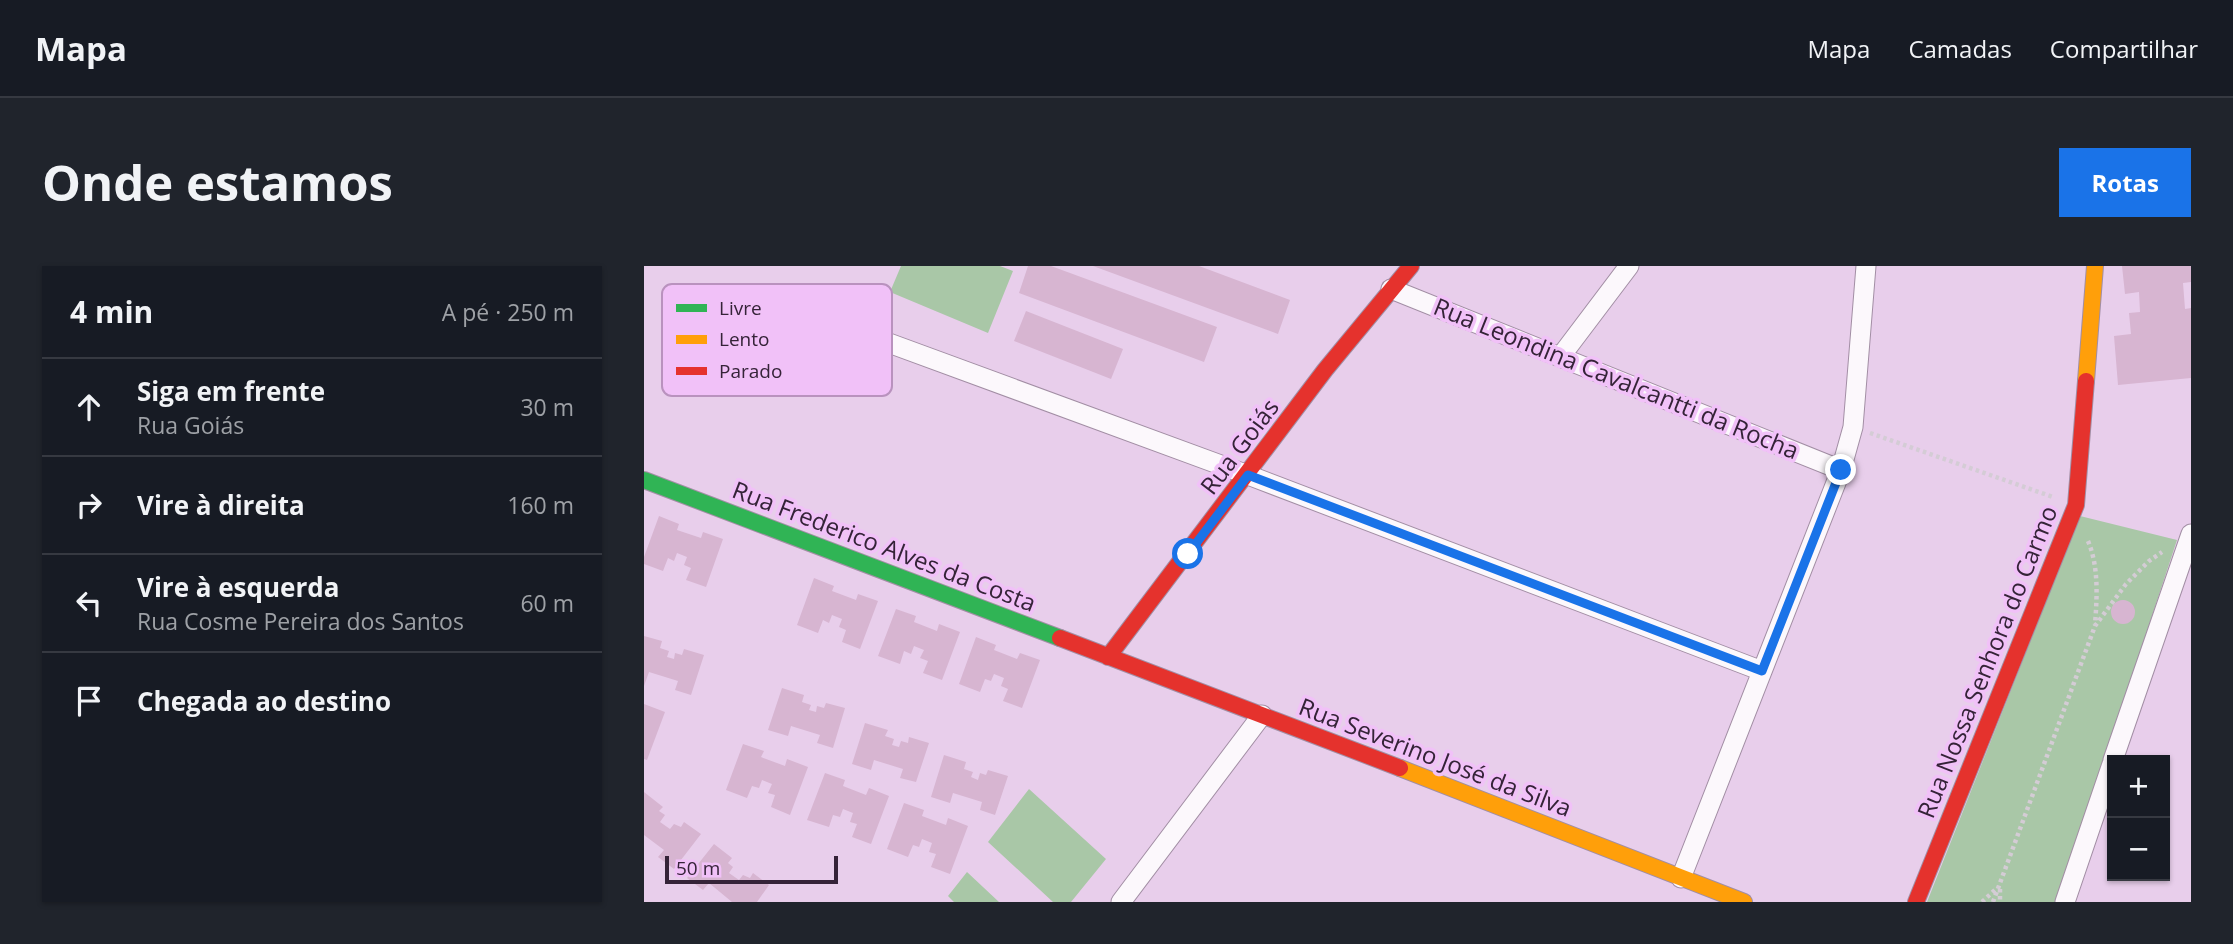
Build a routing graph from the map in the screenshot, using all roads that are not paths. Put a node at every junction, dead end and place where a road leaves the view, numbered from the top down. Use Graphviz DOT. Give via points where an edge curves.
graph roads {
  1 [pos="1411,266"];
  2 [pos="1629,266"];
  3 [pos="1866,266"];
  4 [pos="2095,266"];
  5 [pos="1391,289"];
  6 [pos="892,344"];
  7 [pos="1561,356"];
  8 [pos="1841,470"];
  9 [pos="1248,475"];
  10 [pos="644,480"];
  11 [pos="2191,534"];
  12 [pos="1108,657"];
  13 [pos="1762,671"];
  14 [pos="1262,715"];
  15 [pos="2115,755"];
  16 [pos="2107,780"];
  17 [pos="1681,878"];
  18 [pos="1128,900"];
  19 [pos="1745,902"];
  20 [pos="1916,902"];
  21 [pos="2065,902"];
  1 -- 5 [label="main road, Rua Goiás"];
  2 -- 7 [label="street"];
  3 -- 8 [label="street" via="1853,427"];
  4 -- 20 [label="main road, Rua Nossa Senhora do Carmo" via="2076,505"];
  5 -- 7 [label="street, Rua Leondina Cavalcantti da Rocha"];
  5 -- 9 [label="main road, Rua Goiás"];
  6 -- 9 [label="street"];
  7 -- 8 [label="street, Rua Leondina Cavalcantti da Rocha"];
  8 -- 13 [label="street"];
  9 -- 12 [label="main road, Rua Goiás"];
  9 -- 13 [label="street"];
  10 -- 12 [label="main road, Rua Frederico Alves da Costa"];
  11 -- 15 [label="street"];
  12 -- 14 [label="main road, Rua Severino José da Silva"];
  13 -- 17 [label="street"];
  14 -- 17 [label="main road, Rua Severino José da Silva"];
  14 -- 18 [label="street"];
  16 -- 21 [label="street"];
  17 -- 19 [label="main road, Rua Severino José da Silva"];
}
